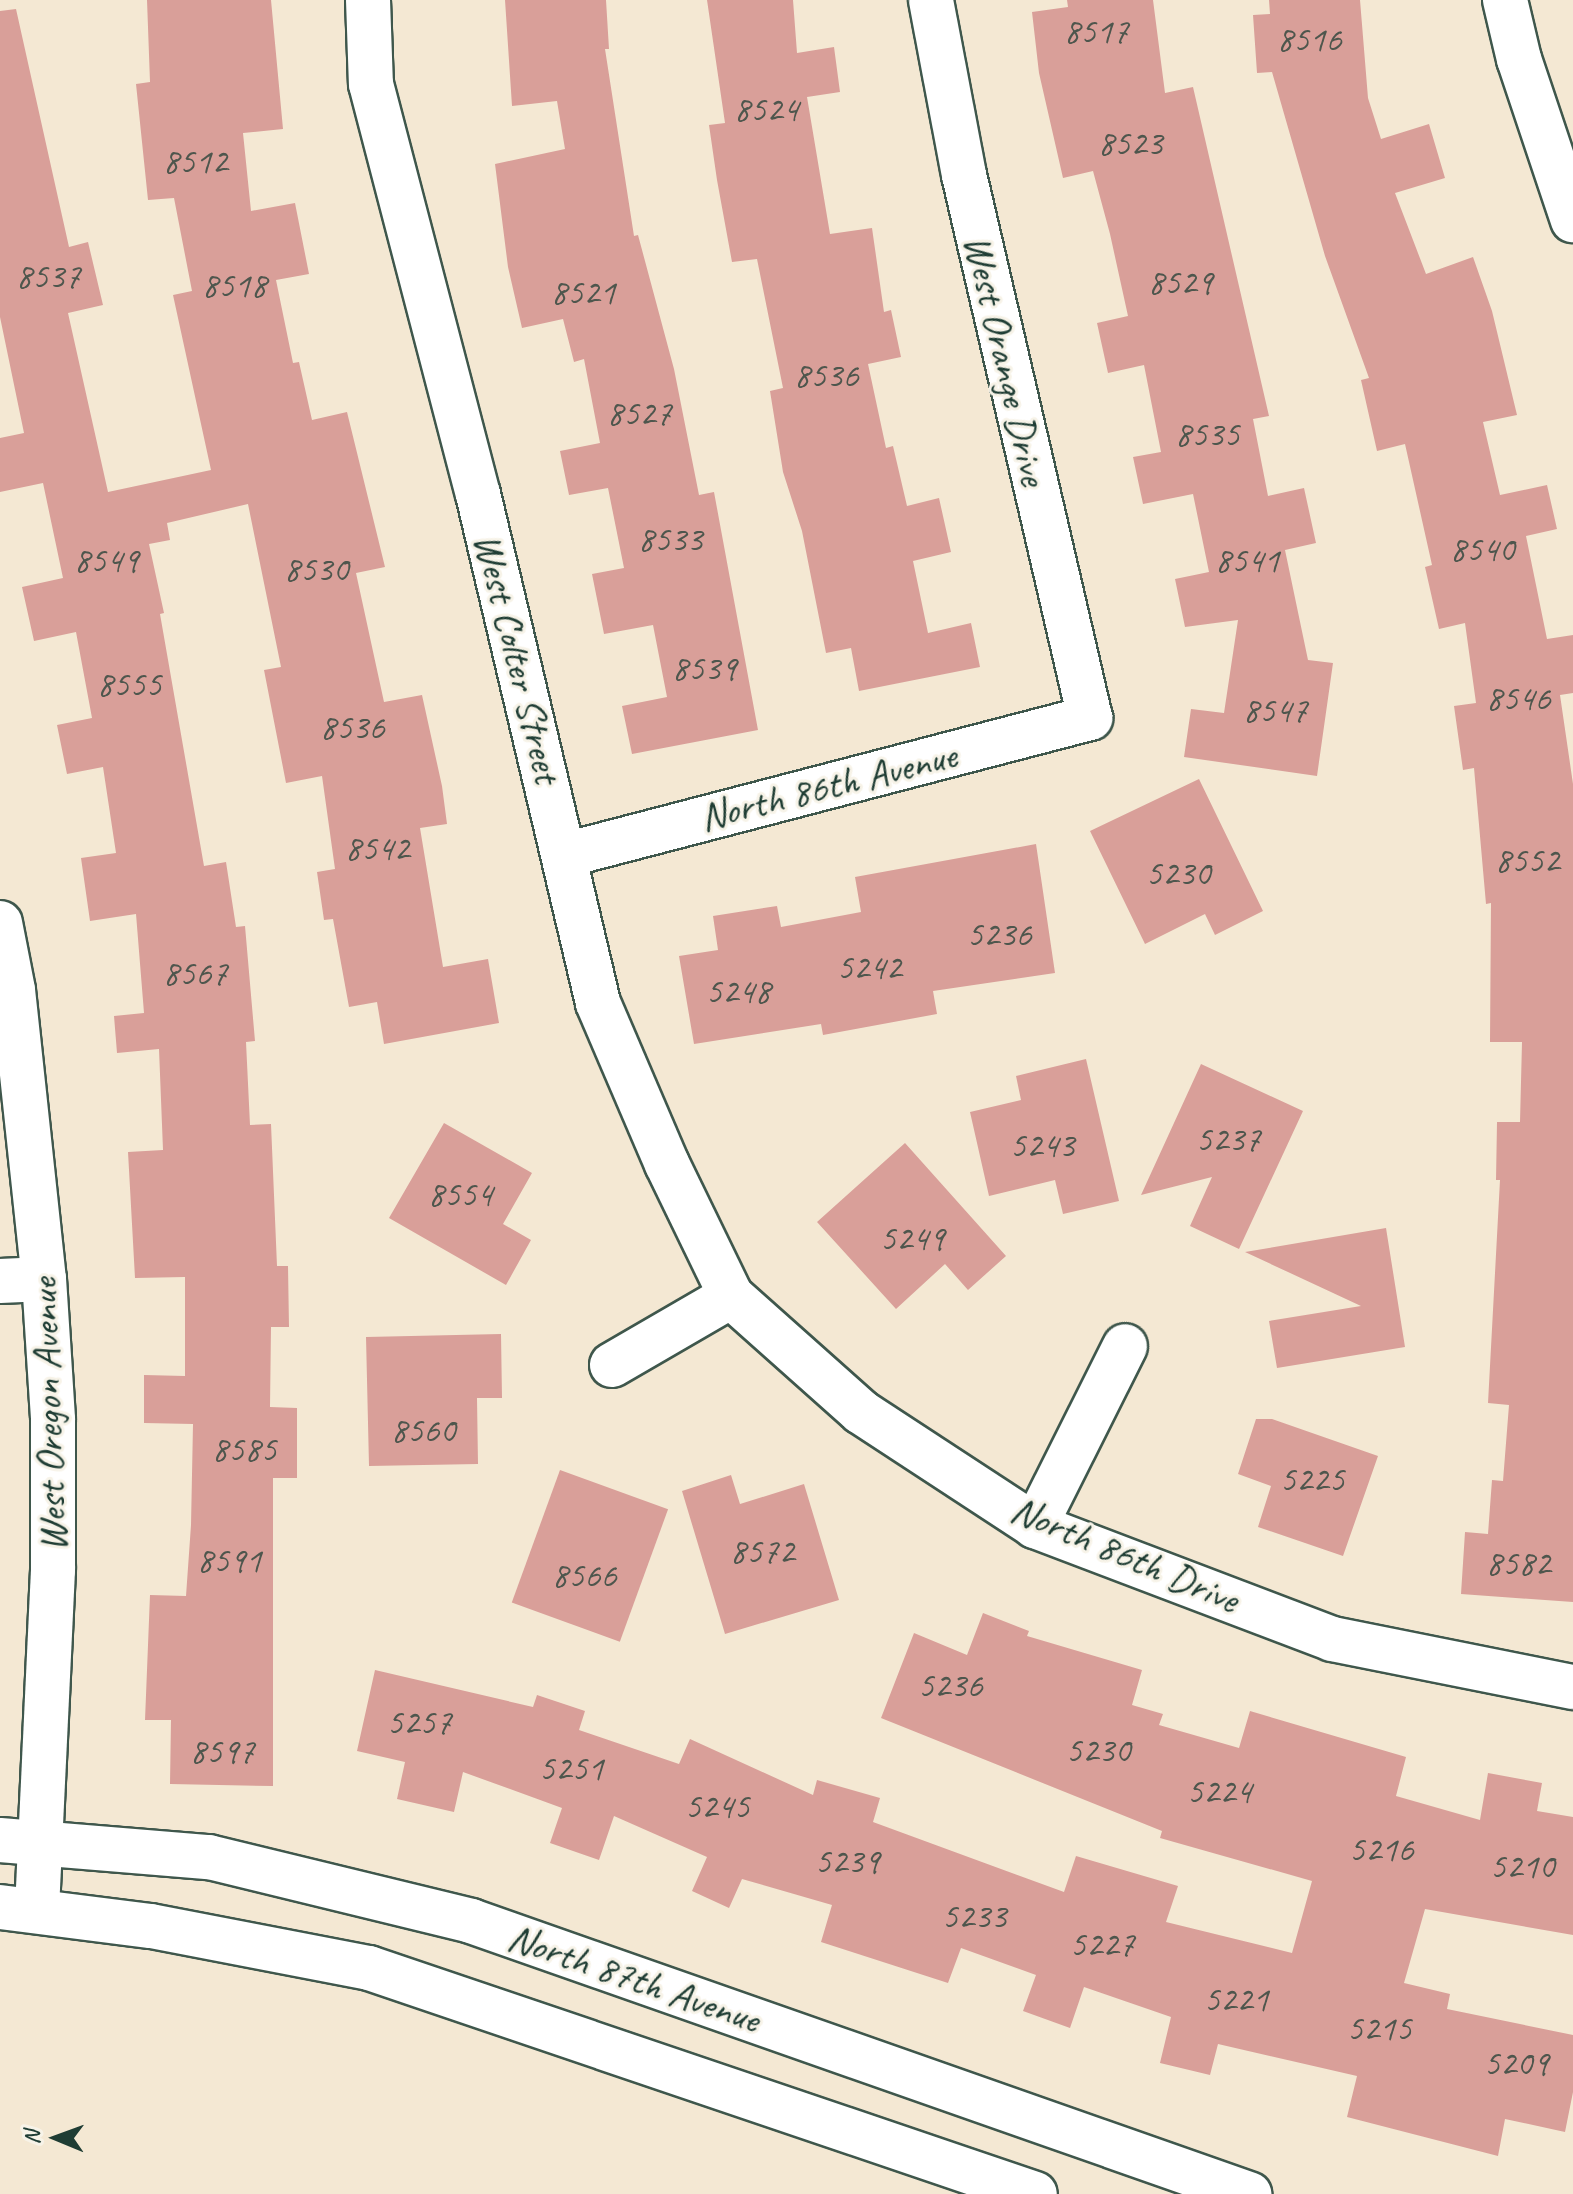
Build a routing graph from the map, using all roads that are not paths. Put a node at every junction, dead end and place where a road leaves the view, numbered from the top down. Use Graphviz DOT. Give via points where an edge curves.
graph roads {
  1 [pos="368,0"];
  2 [pos="931,0"];
  3 [pos="1505,0"];
  4 [pos="1573,220"];
  5 [pos="1090,718"];
  6 [pos="565,855"];
  7 [pos="0,923"];
  8 [pos="44,1279"];
  9 [pos="0,1281"];
  10 [pos="731,1296"];
  11 [pos="1125,1346"];
  12 [pos="612,1365"];
  13 [pos="1035,1526"];
  14 [pos="1573,1687"];
  15 [pos="20,1841"];
  16 [pos="18,1908"];
  17 [pos="1006,2108"];
  18 [pos="981,2185"];
  19 [pos="1035,2194"];
  20 [pos="1249,2194"];
  1 -- 6 [label="street, West Colter Street" via="371,84"];
  2 -- 5 [label="street, West Orange Drive" via="964,175"];
  3 -- 4 [label="street" via="1519,59"];
  5 -- 6 [label="street, North 86th Avenue"];
  6 -- 10 [label="street, West Colter Street" via="598,1003"];
  7 -- 8 [label="street, West Oregon Avenue" via="13,990"];
  8 -- 9 [label="street"];
  8 -- 15 [label="street, West Oregon Avenue" via="53,1420 53,1570"];
  10 -- 12 [label="street"];
  10 -- 13 [label="street, North 86th Drive" via="861,1412"];
  11 -- 13 [label="street"];
  13 -- 14 [label="street, North 86th Drive" via="1332,1639"];
  15 -- 16 [label="street, West Oregon Avenue"];
  15 -- 17 [label="street, North 87th Avenue" via="209,1857 471,1921"];
  16 -- 18 [label="street, North 87th Avenue" via="255,1944 369,1968"];
  17 -- 18 [label="street"];
  17 -- 20 [label="street, North 87th Avenue"];
  18 -- 19 [label="street, North 87th Avenue"];
}
